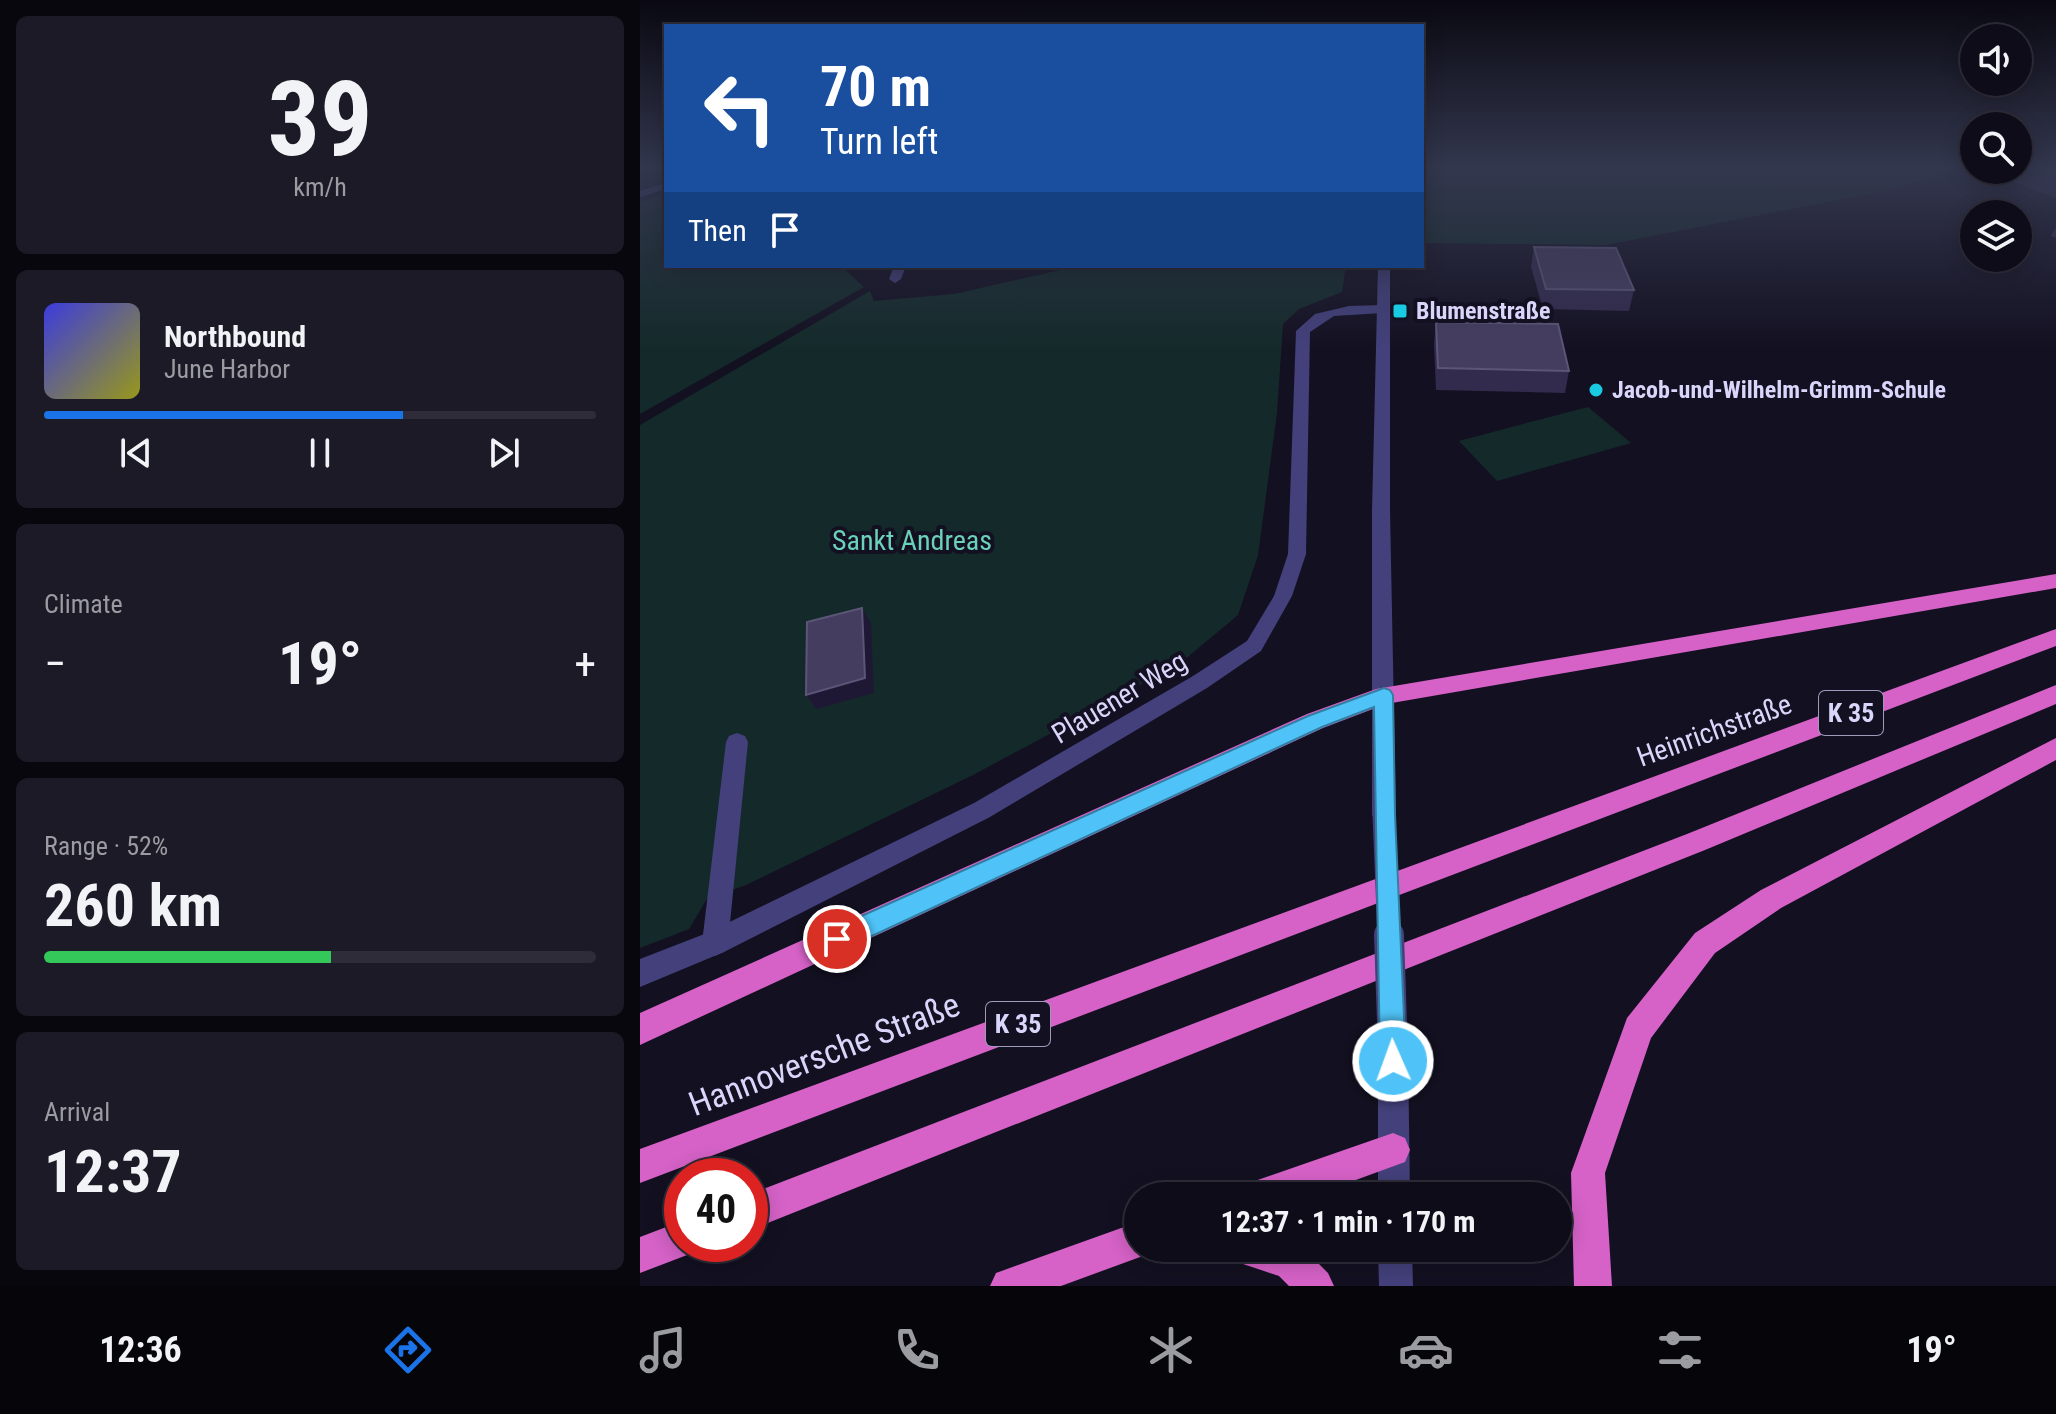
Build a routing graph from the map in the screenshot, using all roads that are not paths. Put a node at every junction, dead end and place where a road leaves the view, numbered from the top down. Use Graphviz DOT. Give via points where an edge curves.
graph roads {
  1 [pos="899,268"];
  2 [pos="1384,268"];
  3 [pos="895,279"];
  4 [pos="1382,309"];
  5 [pos="2056,581"];
  6 [pos="2056,637"];
  7 [pos="2056,694"];
  8 [pos="1384,695"];
  9 [pos="737,742"];
  10 [pos="2056,748"];
  11 [pos="1396,883"];
  12 [pos="715,943"];
  13 [pos="640,973"];
  14 [pos="640,1029"];
  15 [pos="1393,1150"];
  16 [pos="640,1166"];
  17 [pos="1302,1182"];
  18 [pos="1394,1182"];
  19 [pos="768,1205"];
  20 [pos="1124,1245"];
  21 [pos="664,1246"];
  22 [pos="640,1255"];
  23 [pos="1291,1262"];
  24 [pos="1395,1262"];
  25 [pos="1009,1286"];
  26 [pos="1315,1286"];
  27 [pos="1396,1286"];
  28 [pos="1593,1286"];
  1 -- 3 [label="street"];
  2 -- 4 [label="street"];
  4 -- 8 [label="street"];
  4 -- 12 [label="street, Plauener Weg" via="1329,311 1303,331 1297,554 1283,596 1254,646 982,810"];
  5 -- 8 [label="highway"];
  6 -- 11 [label="highway, Heinrichstraße / K 35"];
  7 -- 19 [label="highway, K 35" via="1696,842"];
  8 -- 14 [label="highway"];
  8 -- 15 [label="street, bridge"];
  9 -- 12 [label="street"];
  10 -- 28 [label="highway" via="1771,899 1705,943 1638,1029 1588,1173"];
  11 -- 16 [label="highway, Hannoversche Straße / K 35"];
  12 -- 13 [label="street, Plauener Weg"];
  15 -- 17 [label="highway"];
  15 -- 18 [label="street"];
  20 -- 25 [label="highway"];
  21 -- 22 [label="highway"];
  23 -- 26 [label="highway"];
  24 -- 27 [label="street"];
}
